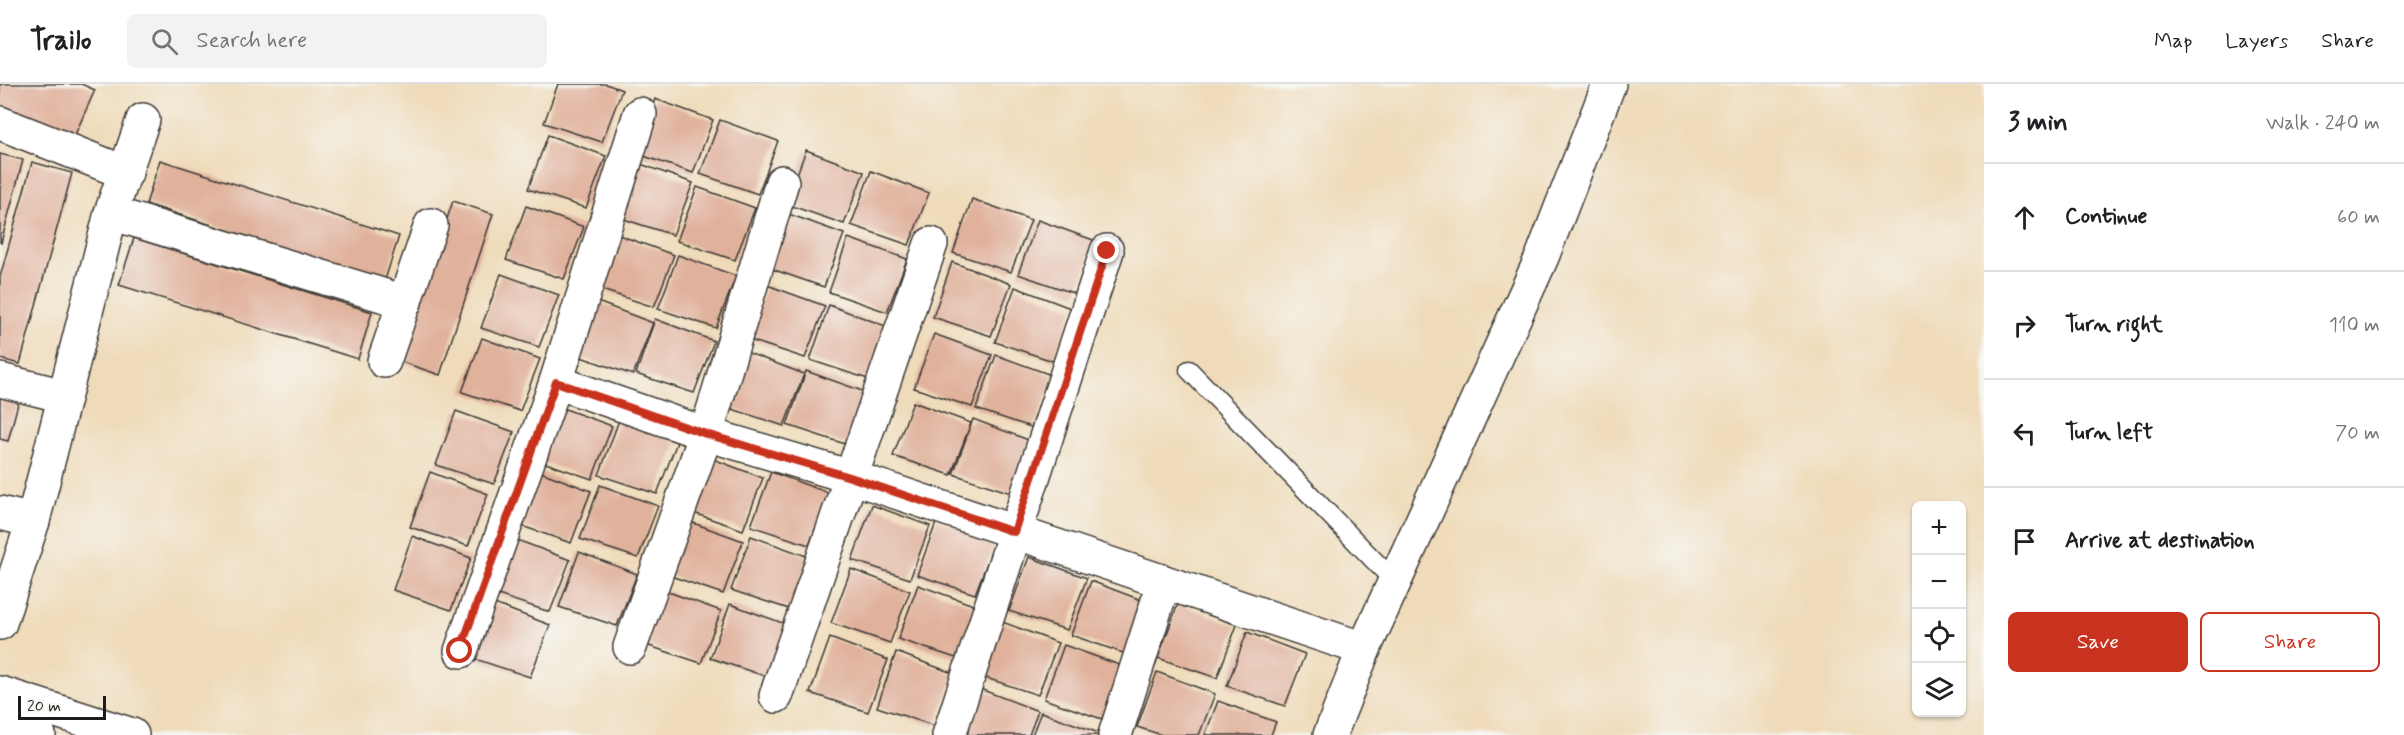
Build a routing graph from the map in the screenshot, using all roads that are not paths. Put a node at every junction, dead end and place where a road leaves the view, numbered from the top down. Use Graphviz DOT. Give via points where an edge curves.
graph roads {
  1 [pos="1610,84"];
  2 [pos="640,114"];
  3 [pos="144,120"];
  4 [pos="0,123"];
  5 [pos="126,173"];
  6 [pos="782,182"];
  7 [pos="111,213"];
  8 [pos="431,225"];
  9 [pos="932,244"];
  10 [pos="1107,251"];
  11 [pos="405,302"];
  12 [pos="384,361"];
  13 [pos="1189,370"];
  14 [pos="0,380"];
  15 [pos="556,382"];
  16 [pos="64,396"];
  17 [pos="706,434"];
  18 [pos="850,477"];
  19 [pos="0,513"];
  20 [pos="33,521"];
  21 [pos="1014,532"];
  22 [pos="1164,582"];
  23 [pos="1395,582"];
  24 [pos="0,623"];
  25 [pos="630,647"];
  26 [pos="1364,649"];
  27 [pos="460,651"];
  28 [pos="0,693"];
  29 [pos="776,696"];
  30 [pos="0,723"];
  31 [pos="39,735"];
  32 [pos="132,735"];
  33 [pos="948,735"];
  34 [pos="1115,735"];
  35 [pos="1330,735"];
  1 -- 23 [label="street" via="1542,257"];
  2 -- 15 [label="street"];
  3 -- 5 [label="street"];
  4 -- 5 [label="street"];
  5 -- 7 [label="street"];
  6 -- 17 [label="street"];
  7 -- 11 [label="street"];
  7 -- 16 [label="street"];
  8 -- 11 [label="street"];
  9 -- 18 [label="street"];
  10 -- 21 [label="street"];
  11 -- 12 [label="street"];
  13 -- 23 [label="lane"];
  14 -- 16 [label="street"];
  15 -- 17 [label="street"];
  15 -- 27 [label="street"];
  16 -- 20 [label="street"];
  17 -- 18 [label="street"];
  17 -- 25 [label="street"];
  18 -- 21 [label="street"];
  18 -- 29 [label="street"];
  19 -- 20 [label="street"];
  20 -- 24 [label="street"];
  21 -- 22 [label="street"];
  21 -- 33 [label="street"];
  22 -- 26 [label="street"];
  22 -- 34 [label="street"];
  23 -- 26 [label="street"];
  26 -- 35 [label="street"];
  28 -- 32 [label="street"];
  30 -- 31 [label="street"];
}
